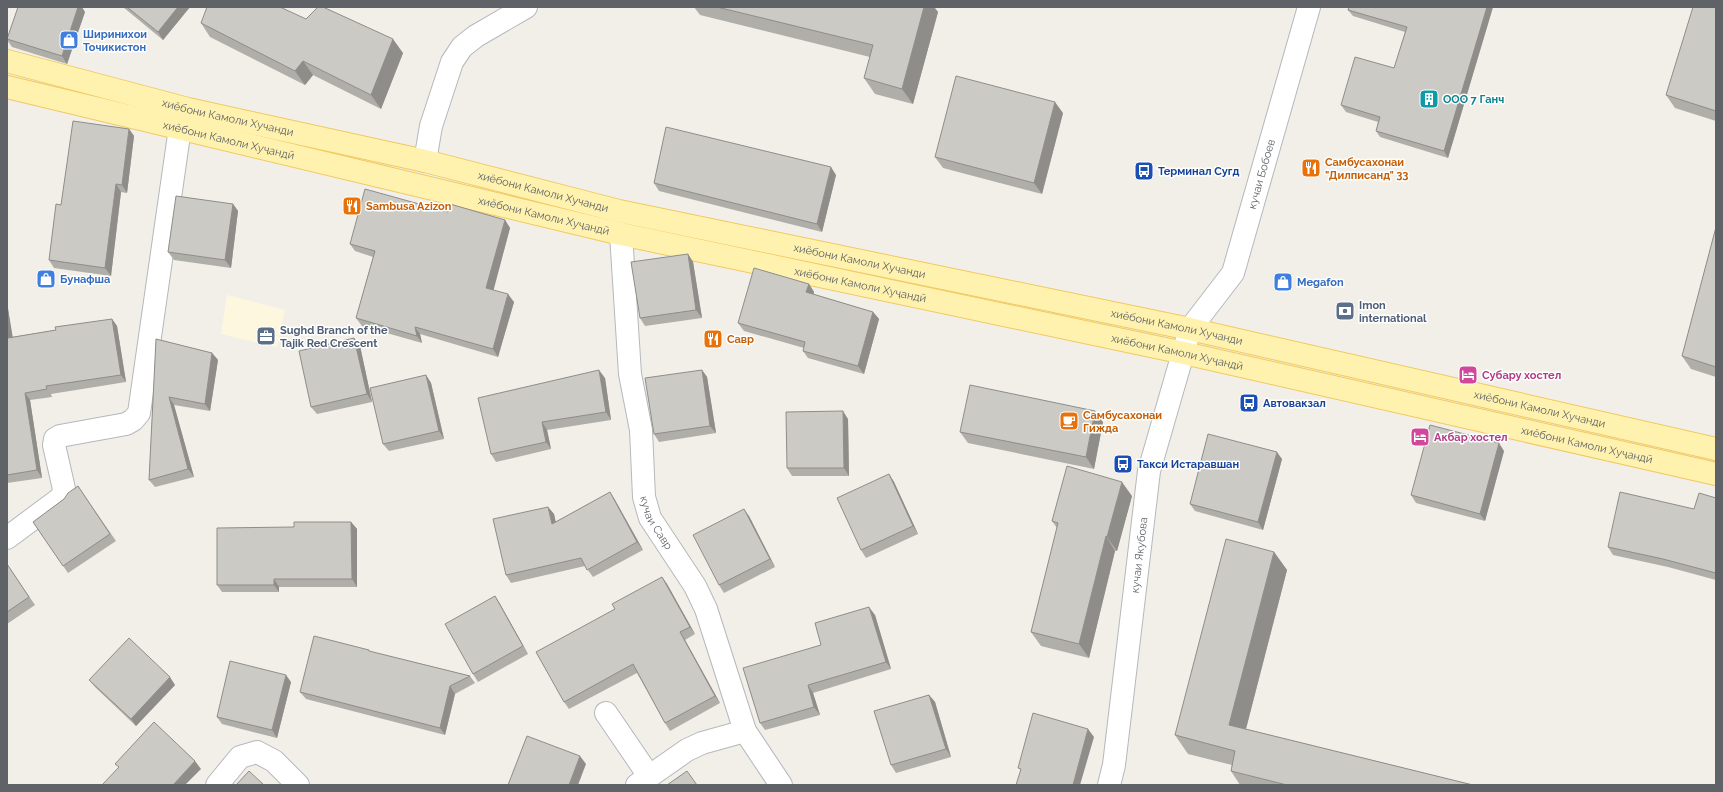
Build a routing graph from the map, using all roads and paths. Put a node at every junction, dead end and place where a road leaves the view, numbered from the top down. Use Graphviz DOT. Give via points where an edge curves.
graph roads {
  1 [pos="526,7"];
  2 [pos="1309,7"];
  3 [pos="7,61"];
  4 [pos="7,88"];
  5 [pos="180,128"];
  6 [pos="425,161"];
  7 [pos="621,234"];
  8 [pos="1190,329"];
  9 [pos="1184,353"];
  10 [pos="1716,449"];
  11 [pos="1716,474"];
  12 [pos="7,538"];
  13 [pos="606,713"];
  14 [pos="745,731"];
  15 [pos="643,780"];
  16 [pos="217,785"];
  17 [pos="298,785"];
  18 [pos="781,785"];
  19 [pos="1109,785"];
  1 -- 6 [label="street" via="476,36 462,47 452,62 431,126"];
  2 -- 8 [label="street, кучаи Бобоев" via="1233,273"];
  3 -- 6 [label="main road, хиёбони Камоли Хучанди" via="188,109"];
  4 -- 5 [label="main road, хиёбони Камоли Хуҷандӣ"];
  5 -- 7 [label="main road, хиёбони Камоли Хуҷандӣ"];
  5 -- 12 [label="street" via="139,413 134,420 126,424 55,439 54,445 64,489 62,497"];
  6 -- 8 [label="main road, хиёбони Камоли Хучанди" via="619,210"];
  7 -- 9 [label="main road, хиёбони Камоли Хуҷандӣ"];
  7 -- 14 [label="street, кучаи Савр" via="630,374 641,430 644,497 650,518 695,586 706,609"];
  8 -- 9 [label="street, кучаи Якубова"];
  8 -- 10 [label="main road, хиёбони Камоли Хучанди"];
  9 -- 11 [label="main road, хиёбони Камоли Хуҷандӣ"];
  9 -- 19 [label="street, кучаи Якубова" via="1148,471 1114,765"];
  13 -- 15 [label="street"];
  14 -- 15 [label="street" via="687,750"];
  14 -- 18 [label="street, кучаи Савр"];
  16 -- 17 [label="street" via="240,758 257,752 274,761"];
}
